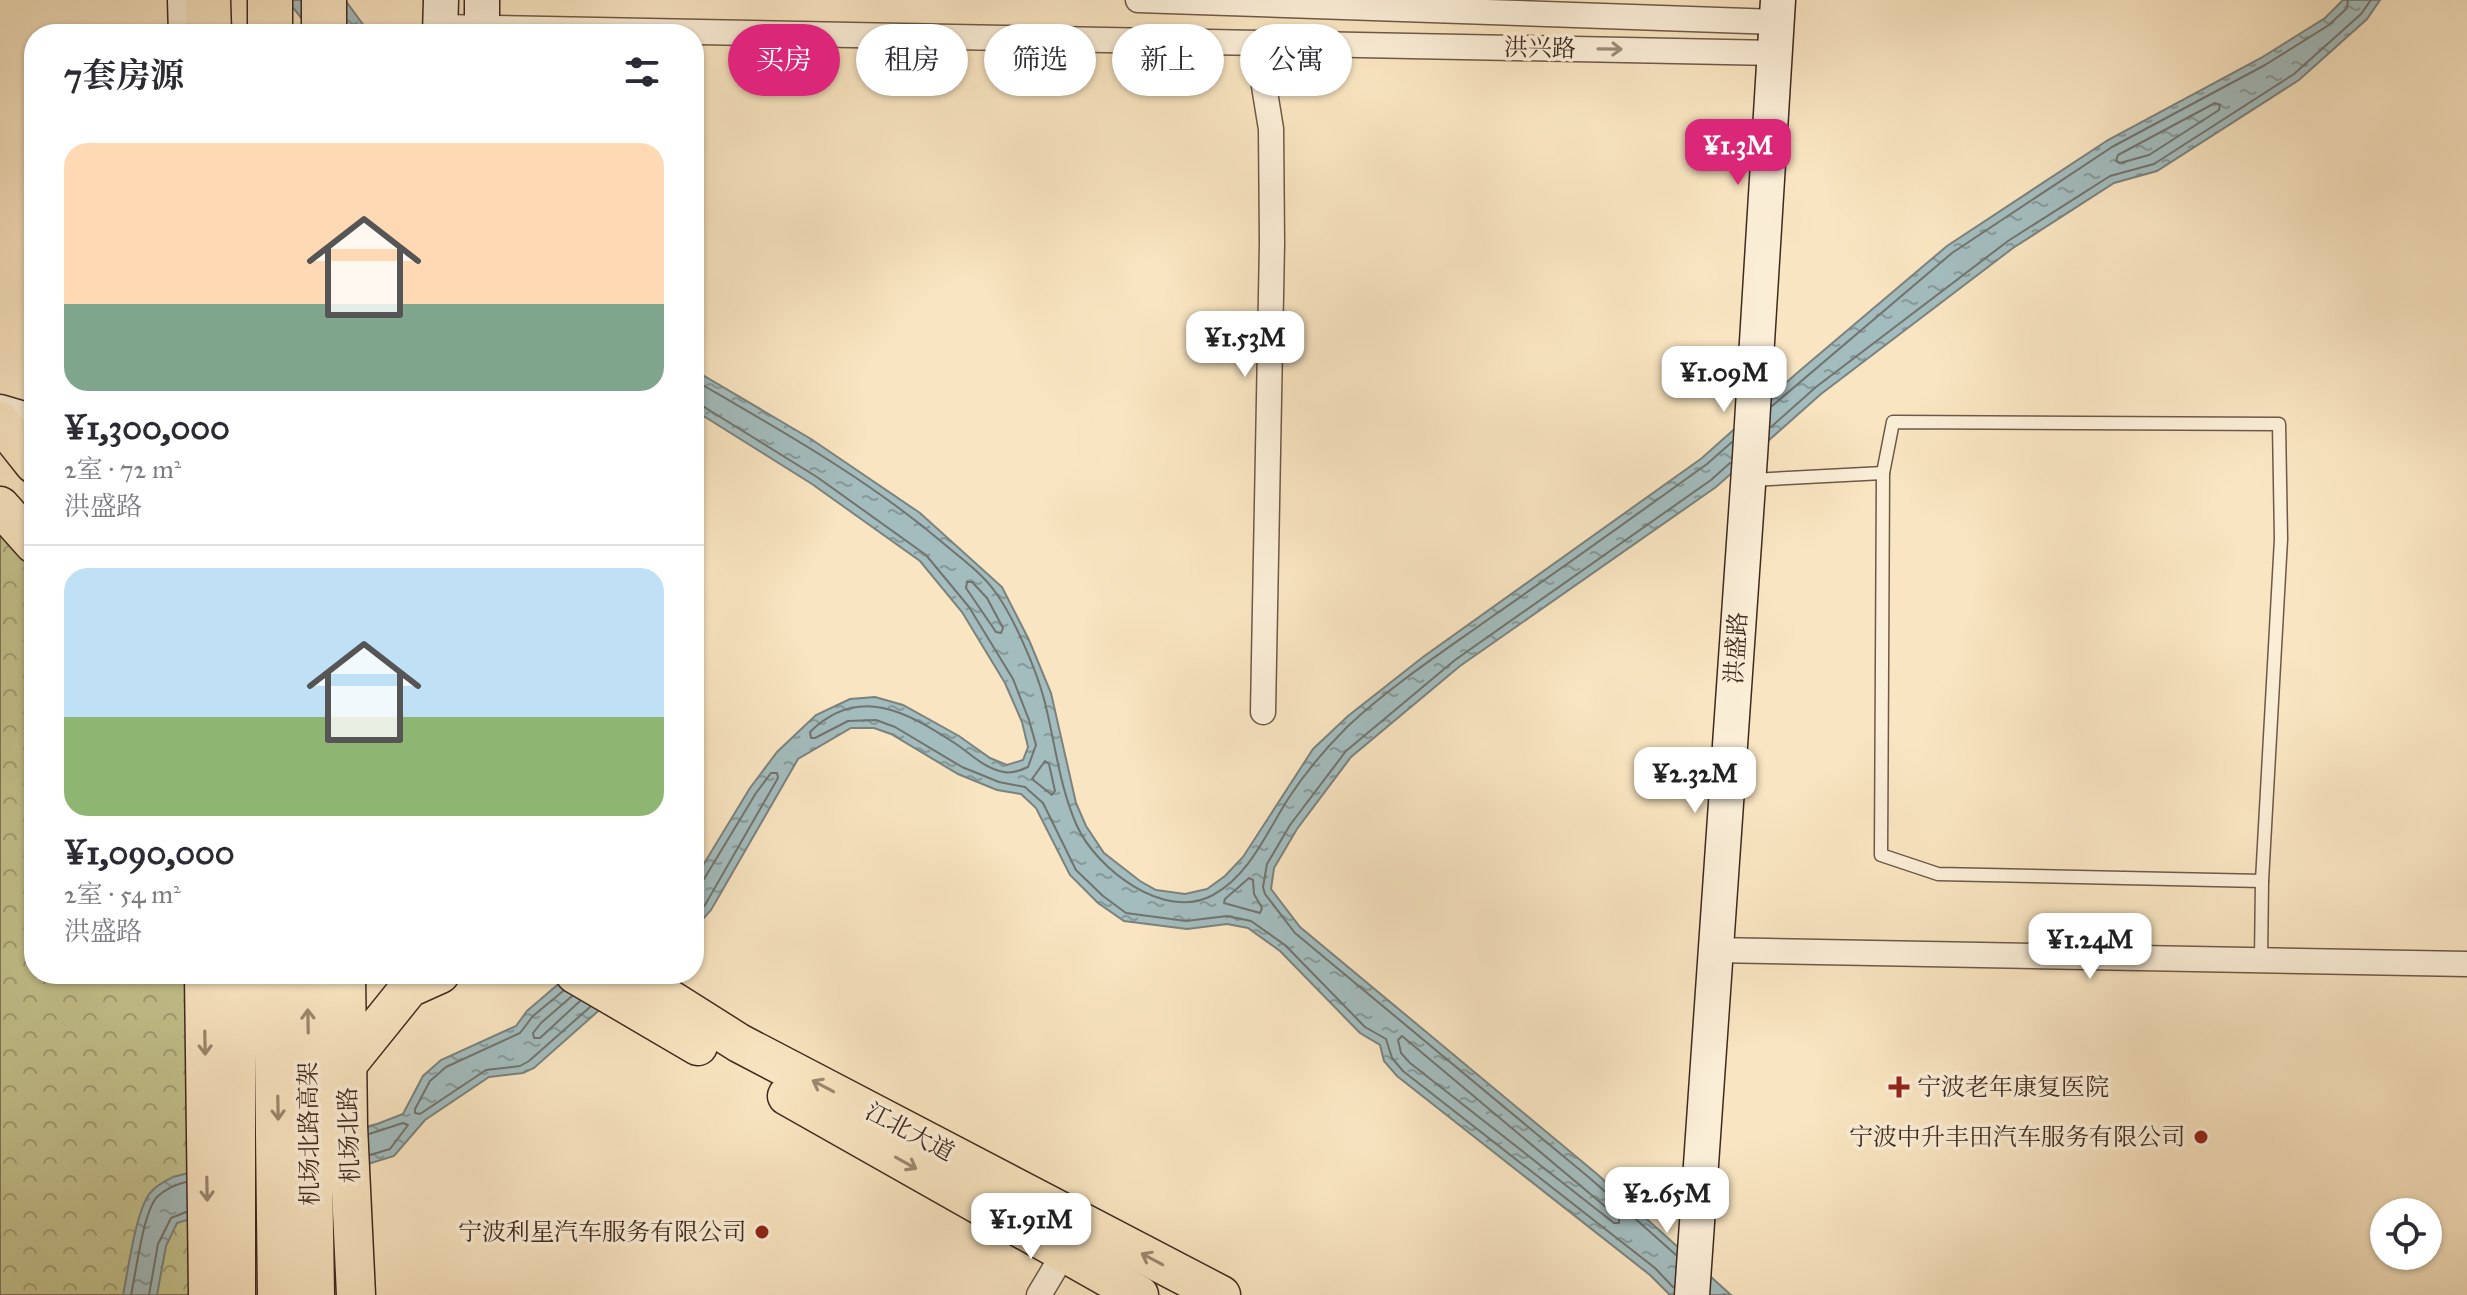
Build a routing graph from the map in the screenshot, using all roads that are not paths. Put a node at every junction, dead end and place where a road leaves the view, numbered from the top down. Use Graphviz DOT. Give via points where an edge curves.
graph roads {
  1 [pos="185,0"];
  2 [pos="208,0"];
  3 [pos="229,0"];
  4 [pos="270,0"];
  5 [pos="291,0"];
  6 [pos="317,0"];
  7 [pos="324,0"];
  8 [pos="1136,0"];
  9 [pos="440,20"];
  10 [pos="482,21"];
  11 [pos="186,24"];
  12 [pos="209,24"];
  13 [pos="229,24"];
  14 [pos="270,24"];
  15 [pos="291,24"];
  16 [pos="317,24"];
  17 [pos="324,24"];
  18 [pos="585,24"];
  19 [pos="1135,24"];
  20 [pos="1777,25"];
  21 [pos="704,27"];
  22 [pos="1112,39"];
  23 [pos="1352,40"];
  24 [pos="1264,96"];
  25 [pos="0,412"];
  26 [pos="24,419"];
  27 [pos="0,421"];
  28 [pos="24,451"];
  29 [pos="1749,468"];
  30 [pos="1883,473"];
  31 [pos="0,506"];
  32 [pos="24,533"];
  33 [pos="1263,712"];
  34 [pos="2262,881"];
  35 [pos="1714,950"];
  36 [pos="2261,960"];
  37 [pos="2467,964"];
  38 [pos="205,984"];
  39 [pos="235,984"];
  40 [pos="276,984"];
  41 [pos="307,984"];
  42 [pos="346,984"];
  43 [pos="418,984"];
  44 [pos="598,984"];
  45 [pos="640,984"];
  46 [pos="677,1019"];
  47 [pos="347,1065"];
  48 [pos="221,1107"];
  49 [pos="1064,1253"];
  50 [pos="222,1281"];
  51 [pos="280,1295"];
  52 [pos="312,1295"];
  53 [pos="356,1295"];
  54 [pos="1039,1295"];
  55 [pos="1139,1295"];
  56 [pos="1221,1295"];
  57 [pos="1692,1295"];
  1 -- 11 [label="street"];
  2 -- 12 [label="highway"];
  3 -- 13 [label="main road"];
  4 -- 14 [label="highway"];
  5 -- 15 [label="highway"];
  6 -- 16 [label="main road"];
  7 -- 17 [label="highway"];
  8 -- 19 [label="street"];
  8 -- 20 [label="street, 洪兴路"];
  9 -- 10 [label="street, 洪兴路"];
  10 -- 18 [label="street, 洪兴路"];
  23 -- 20 [label="street, 洪兴路, one-way"];
  20 -- 29 [label="street, 洪盛路"];
  21 -- 22 [label="street, 洪兴路"];
  24 -- 33 [label="street" via="1271,143 1272,243"];
  25 -- 26 [label="street"];
  27 -- 28 [label="main road"];
  29 -- 30 [label="lane"];
  29 -- 35 [label="street, 洪盛路"];
  30 -- 34 [label="lane" via="1881,855 1938,874"];
  30 -- 34 [label="lane" via="1893,422 2279,424 2281,539"];
  31 -- 32 [label="main road"];
  34 -- 36 [label="lane"];
  35 -- 36 [label="street"];
  35 -- 57 [label="street, 洪盛路"];
  36 -- 37 [label="street"];
  38 -- 48 [label="main road, one-way"];
  39 -- 48 [label="main road"];
  40 -- 51 [label="highway, 机场北路高架, one-way"];
  52 -- 41 [label="highway, 机场北路高架, one-way"];
  42 -- 47 [label="main road, 机场北路"];
  43 -- 47 [label="main road" via="409,988"];
  44 -- 46 [label="main road"];
  45 -- 46 [label="main road"];
  46 -- 49 [label="main road, 江北大道, one-way"];
  56 -- 46 [label="main road, 江北大道, one-way" via="739,1043"];
  47 -- 53 [label="main road, 机场北路"];
  48 -- 50 [label="main road, one-way"];
  49 -- 54 [label="street"];
  49 -- 55 [label="main road, 江北大道"];
}
